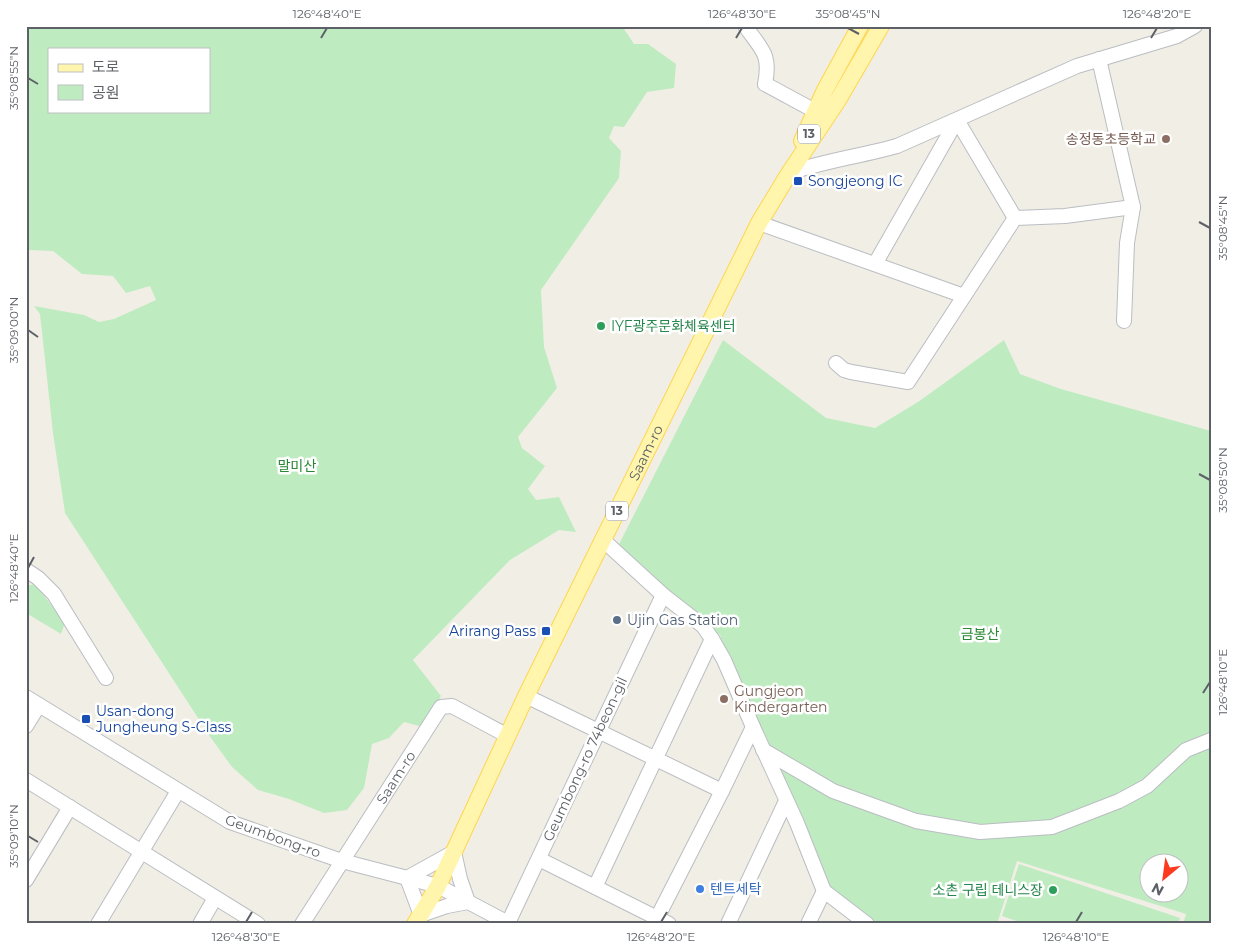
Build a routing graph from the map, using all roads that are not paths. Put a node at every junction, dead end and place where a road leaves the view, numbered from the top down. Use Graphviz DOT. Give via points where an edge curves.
graph roads {
  1 [pos="746,26"];
  2 [pos="860,26"];
  3 [pos="868,26"];
  4 [pos="880,26"];
  5 [pos="893,26"];
  6 [pos="1195,26"];
  7 [pos="1099,59"];
  8 [pos="831,95"];
  9 [pos="814,110"];
  10 [pos="957,120"];
  11 [pos="789,173"];
  12 [pos="1133,206"];
  13 [pos="1015,218"];
  14 [pos="759,223"];
  15 [pos="875,264"];
  16 [pos="964,296"];
  17 [pos="1124,321"];
  18 [pos="836,363"];
  19 [pos="603,540"];
  20 [pos="26,570"];
  21 [pos="663,596"];
  22 [pos="712,639"];
  23 [pos="106,678"];
  24 [pos="526,696"];
  25 [pos="26,698"];
  26 [pos="39,705"];
  27 [pos="26,726"];
  28 [pos="752,727"];
  29 [pos="598,731"];
  30 [pos="508,736"];
  31 [pos="1211,740"];
  32 [pos="763,750"];
  33 [pos="656,759"];
  34 [pos="26,780"];
  35 [pos="178,791"];
  36 [pos="722,791"];
  37 [pos="786,801"];
  38 [pos="70,807"];
  39 [pos="142,852"];
  40 [pos="454,852"];
  41 [pos="539,859"];
  42 [pos="342,861"];
  43 [pos="406,878"];
  44 [pos="26,880"];
  45 [pos="438,886"];
  46 [pos="595,887"];
  47 [pos="824,891"];
  48 [pos="215,898"];
  49 [pos="468,902"];
  50 [pos="418,919"];
  51 [pos="660,922"];
  52 [pos="509,923"];
  53 [pos="98,924"];
  54 [pos="200,924"];
  55 [pos="258,924"];
  56 [pos="302,924"];
  57 [pos="728,924"];
  58 [pos="808,924"];
  59 [pos="867,924"];
  1 -- 9 [label="street" via="764,53 768,68 766,84"];
  2 -- 8 [label="main road"];
  3 -- 8 [label="main road, 13"];
  4 -- 8 [label="main road, 13"];
  5 -- 8 [label="main road" via="860,75"];
  6 -- 7 [label="street" via="1177,36"];
  7 -- 10 [label="street"];
  7 -- 12 [label="street"];
  8 -- 9 [label="main road"];
  8 -- 11 [label="main road, Saam-ro / 13"];
  9 -- 11 [label="main road"];
  10 -- 11 [label="street" via="898,146"];
  10 -- 13 [label="street"];
  10 -- 15 [label="street"];
  11 -- 14 [label="main road, Saam-ro / 13"];
  12 -- 13 [label="street" via="1065,216"];
  12 -- 17 [label="street" via="1127,243"];
  13 -- 16 [label="street"];
  14 -- 15 [label="street"];
  14 -- 19 [label="main road, Saam-ro / 13"];
  15 -- 16 [label="street"];
  16 -- 18 [label="street" via="908,382 851,372"];
  19 -- 21 [label="street"];
  19 -- 24 [label="main road, Saam-ro / 13"];
  20 -- 23 [label="street" via="54,594"];
  21 -- 22 [label="street" via="702,626"];
  21 -- 29 [label="street, Geumbong-ro 74beon-gil"];
  22 -- 28 [label="street"];
  22 -- 33 [label="street"];
  24 -- 29 [label="street"];
  24 -- 30 [label="main road, Saam-ro / 13"];
  25 -- 26 [label="street, Geumbong-ro"];
  26 -- 27 [label="street"];
  26 -- 35 [label="street, Geumbong-ro"];
  28 -- 32 [label="street"];
  28 -- 36 [label="street"];
  29 -- 33 [label="street"];
  29 -- 41 [label="street, Geumbong-ro 74beon-gil"];
  30 -- 40 [label="main road, Saam-ro / 13"];
  30 -- 42 [label="street, Saam-ro" via="452,706 441,707"];
  31 -- 32 [label="street" via="1186,750 1147,786 1119,802 1052,827 980,832 916,821 833,791"];
  32 -- 37 [label="street"];
  33 -- 36 [label="street"];
  33 -- 46 [label="street"];
  34 -- 38 [label="street"];
  35 -- 39 [label="street"];
  35 -- 42 [label="street, Geumbong-ro" via="240,826"];
  36 -- 51 [label="street"];
  37 -- 47 [label="street"];
  37 -- 57 [label="street"];
  38 -- 39 [label="street"];
  38 -- 44 [label="street"];
  39 -- 48 [label="street"];
  39 -- 53 [label="street"];
  40 -- 43 [label="street"];
  40 -- 45 [label="main road, Saam-ro / 13"];
  40 -- 49 [label="street"];
  41 -- 46 [label="street"];
  41 -- 52 [label="street, Geumbong-ro 74beon-gil"];
  42 -- 43 [label="street, Geumbong-ro"];
  42 -- 56 [label="street"];
  43 -- 45 [label="street, Geumbong-ro"];
  43 -- 50 [label="street"];
  45 -- 49 [label="street, Geumbong-ro"];
  45 -- 50 [label="main road, Saam-ro / 13"];
  46 -- 51 [label="street"];
  47 -- 58 [label="street"];
  47 -- 59 [label="street"];
  48 -- 54 [label="street"];
  48 -- 55 [label="street"];
  49 -- 50 [label="street" via="447,906"];
  49 -- 52 [label="street, Geumbong-ro"];
}
